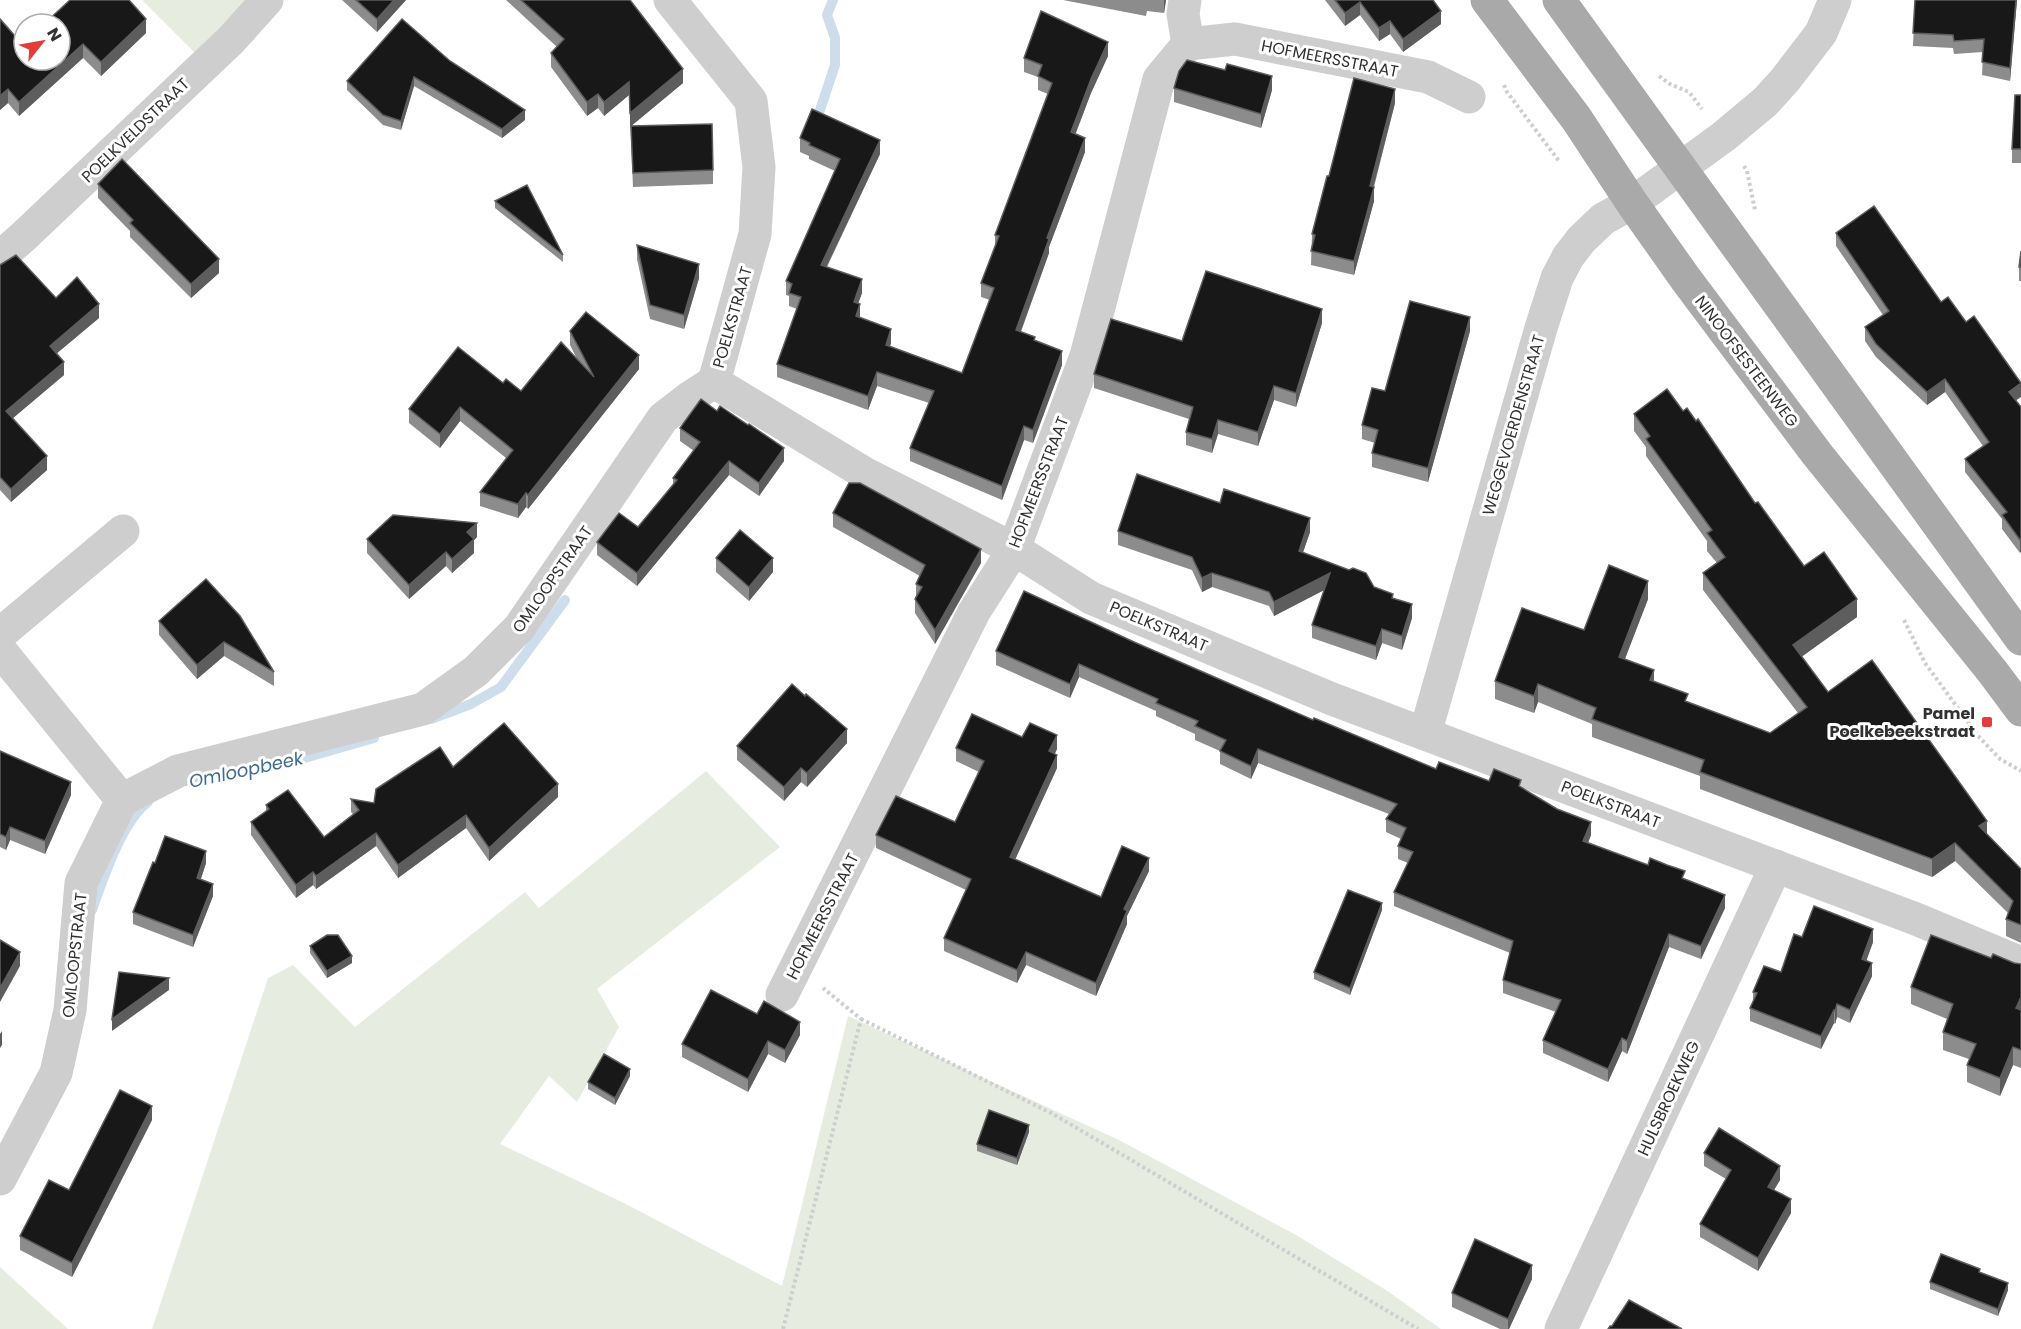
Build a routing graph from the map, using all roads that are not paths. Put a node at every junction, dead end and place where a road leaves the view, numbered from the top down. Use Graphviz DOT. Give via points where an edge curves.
graph roads {
  1 [pos="267,0"];
  2 [pos="670,0"];
  3 [pos="1185,0"];
  4 [pos="1488,0"];
  5 [pos="1559,0"];
  6 [pos="1835,0"];
  7 [pos="1188,44"];
  8 [pos="1468,97"];
  9 [pos="1680,168"];
  10 [pos="1632,203"];
  11 [pos="0,257"];
  12 [pos="714,382"];
  13 [pos="123,531"];
  14 [pos="1014,549"];
  15 [pos="0,634"];
  16 [pos="2021,639"];
  17 [pos="0,650"];
  18 [pos="2021,710"];
  19 [pos="1425,734"];
  20 [pos="122,800"];
  21 [pos="1776,866"];
  22 [pos="2021,963"];
  23 [pos="782,995"];
  24 [pos="0,1179"];
  25 [pos="1561,1329"];
  1 -- 11 [label="street, POELKVELDSTRAAT" via="231,40"];
  2 -- 12 [label="street, POELKSTRAAT" via="751,101 759,168 755,234"];
  3 -- 7 [label="street"];
  4 -- 10 [label="main road, NINOOFSESTEENWEG" via="1576,118"];
  5 -- 9 [label="main road"];
  6 -- 9 [label="street, WEGGEVOERDENSTRAAT" via="1821,33 1765,102"];
  7 -- 8 [label="street, HOFMEERSSTRAAT" via="1235,39 1428,78"];
  7 -- 14 [label="street, HOFMEERSSTRAAT" via="1159,79 1086,356"];
  9 -- 10 [label="street, WEGGEVOERDENSTRAAT"];
  9 -- 16 [label="main road"];
  10 -- 18 [label="main road, NINOOFSESTEENWEG" via="1816,454"];
  10 -- 19 [label="street, WEGGEVOERDENSTRAAT" via="1603,219 1581,240 1557,278"];
  12 -- 14 [label="street, POELKSTRAAT" via="866,474"];
  12 -- 20 [label="street, OMLOOPSTRAAT" via="663,418 519,628 476,671 423,710 178,771"];
  13 -- 15 [label="street"];
  14 -- 19 [label="street, POELKSTRAAT" via="1091,598"];
  14 -- 23 [label="street, HOFMEERSSTRAAT" via="974,612"];
  17 -- 20 [label="street"];
  19 -- 21 [label="street, POELKSTRAAT"];
  20 -- 24 [label="street, OMLOOPSTRAAT" via="81,883 70,1010 56,1073"];
  21 -- 22 [label="street, POELKSTRAAT"];
  21 -- 25 [label="street, HULSBROEKWEG"];
}
